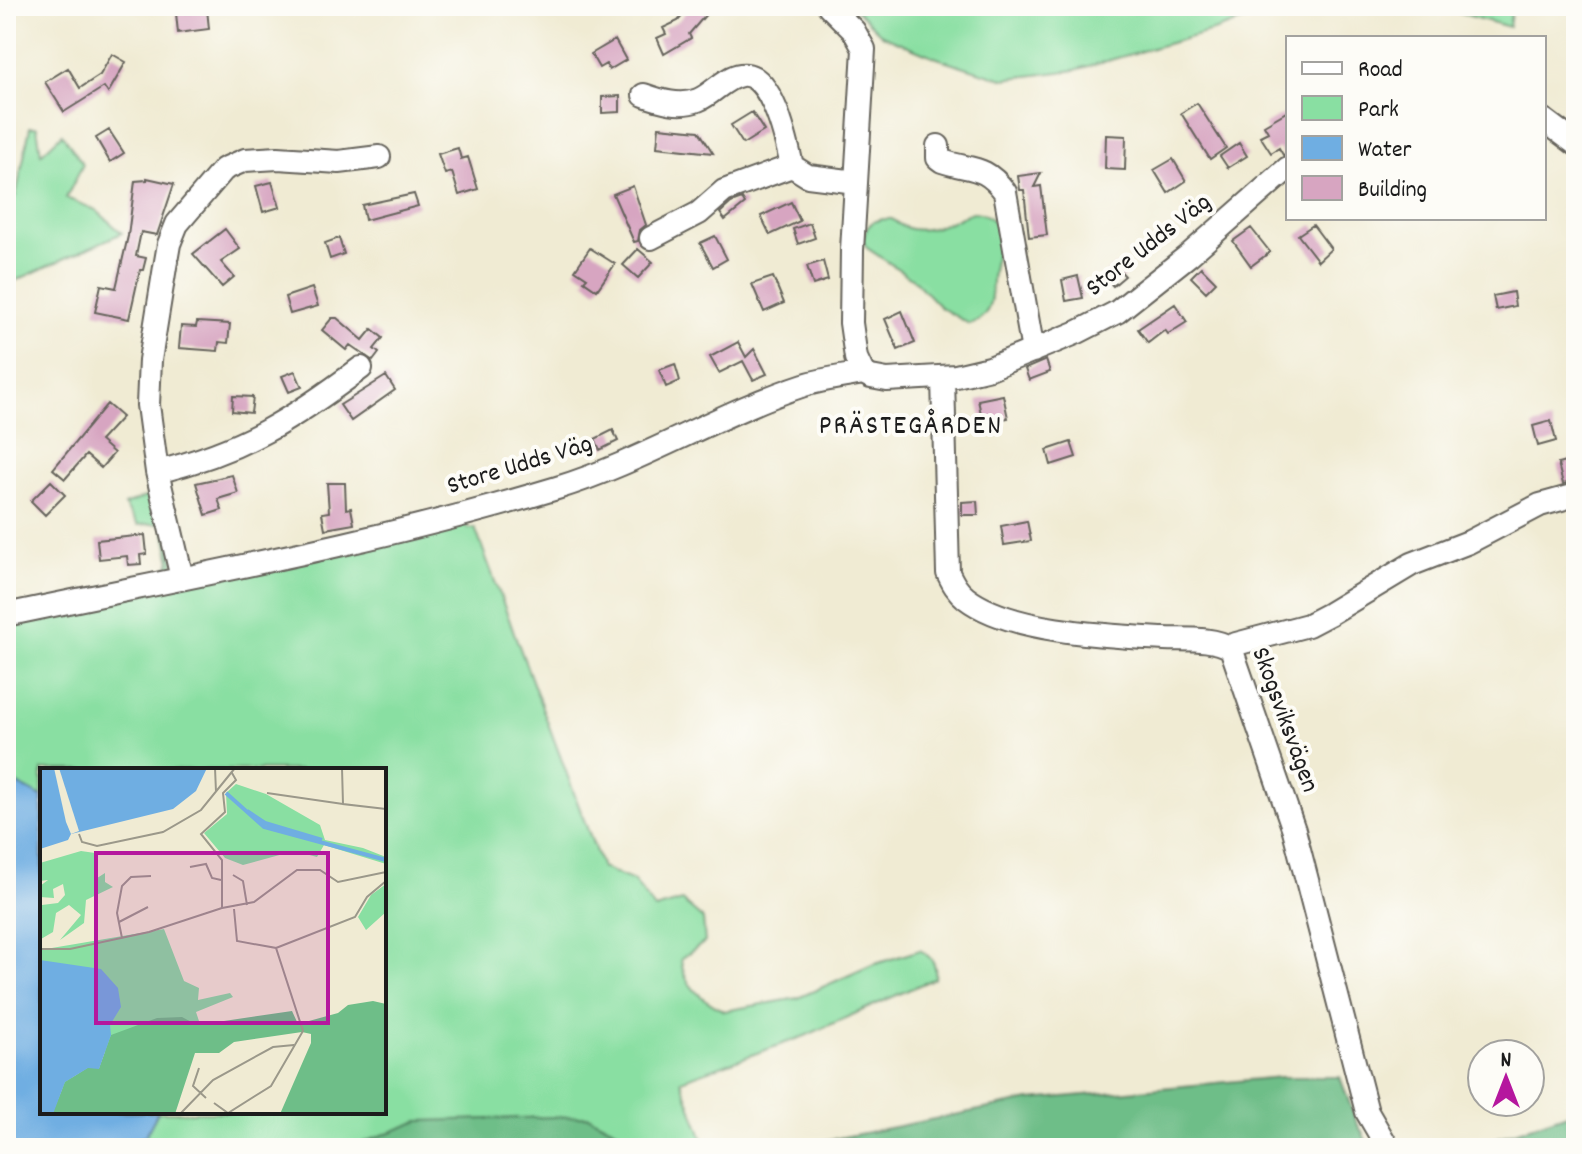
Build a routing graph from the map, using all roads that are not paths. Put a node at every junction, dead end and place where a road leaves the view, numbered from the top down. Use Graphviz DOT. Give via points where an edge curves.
graph roads {
  1 [pos="829,6"];
  2 [pos="644,95"];
  3 [pos="1546,122"];
  4 [pos="1576,144"];
  5 [pos="938,146"];
  6 [pos="379,157"];
  7 [pos="792,166"];
  8 [pos="1286,170"];
  9 [pos="856,182"];
  10 [pos="651,238"];
  11 [pos="1033,351"];
  12 [pos="361,368"];
  13 [pos="863,373"];
  14 [pos="943,378"];
  15 [pos="157,472"];
  16 [pos="1576,495"];
  17 [pos="182,578"];
  18 [pos="6,615"];
  19 [pos="1231,648"];
  20 [pos="1388,1148"];
  1 -- 9 [label="street" via="864,49"];
  2 -- 7 [label="street" via="681,104 698,100 738,75 752,76 772,99"];
  3 -- 4 [label="street"];
  5 -- 11 [label="street" via="942,161 993,177 1005,192"];
  6 -- 15 [label="street" via="339,162 245,160 224,169 177,224 169,244 148,383"];
  7 -- 9 [label="street" via="808,176"];
  7 -- 10 [label="street" via="724,191 699,213"];
  8 -- 11 [label="street, Store Udds Väg" via="1117,312"];
  9 -- 13 [label="street" via="851,323"];
  11 -- 14 [label="street, Store Udds Väg"];
  12 -- 15 [label="street" via="311,406 240,446"];
  13 -- 14 [label="street, Store Udds Väg" via="887,380"];
  13 -- 17 [label="street, Store Udds Väg" via="789,390 558,487 363,540"];
  14 -- 19 [label="street, Skogsviksvägen" via="948,573 961,593 986,609 1048,627 1214,641"];
  15 -- 17 [label="street"];
  16 -- 19 [label="street" via="1540,505 1412,564 1308,625"];
  17 -- 18 [label="street, Store Udds Väg"];
  19 -- 20 [label="street, Skogsviksvägen" via="1294,830 1367,1112"];
}
